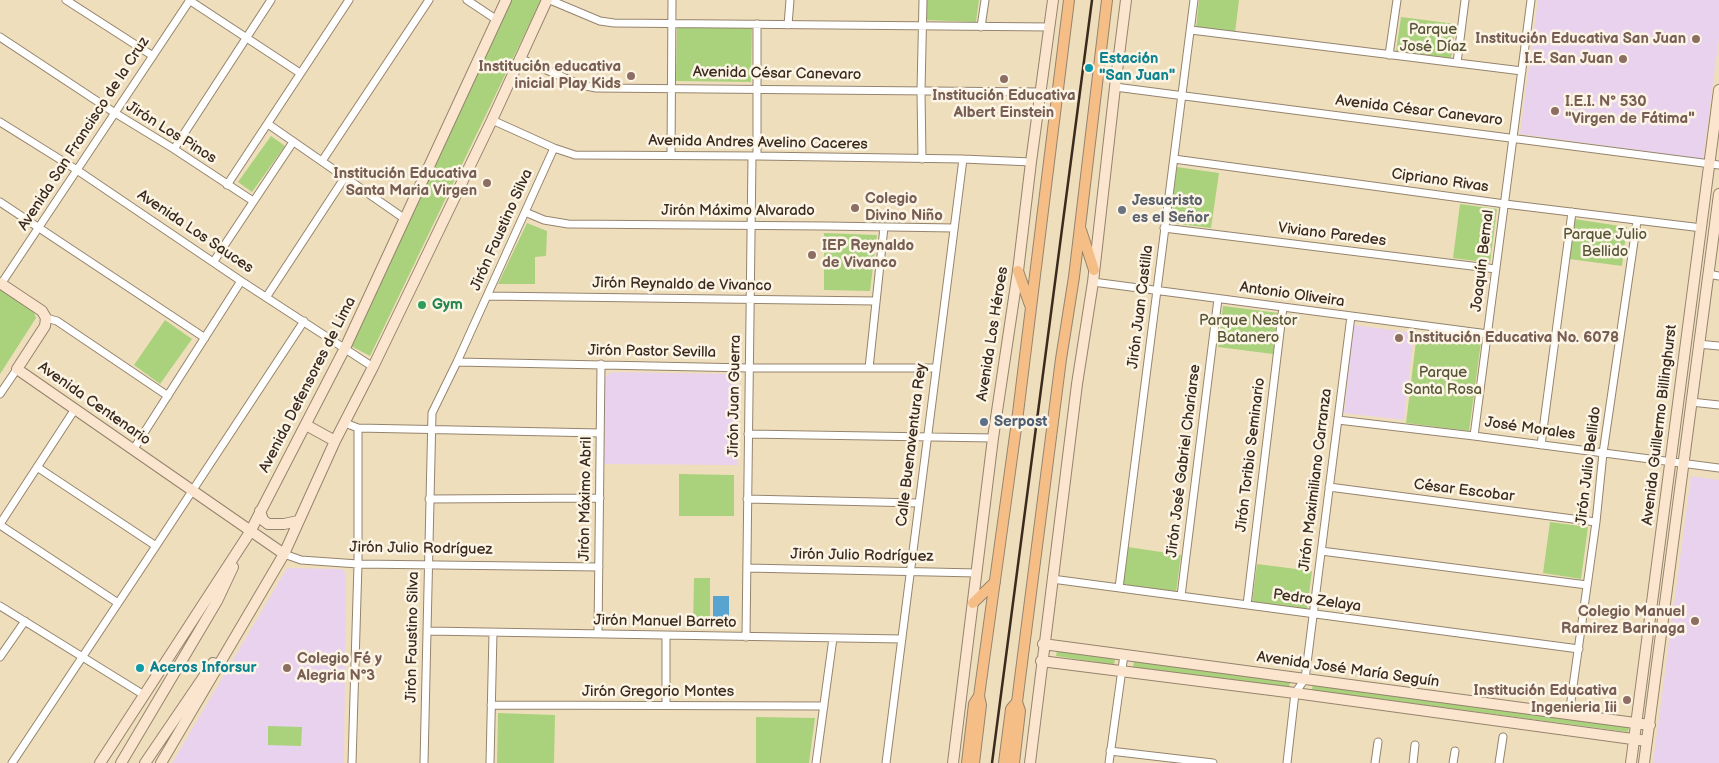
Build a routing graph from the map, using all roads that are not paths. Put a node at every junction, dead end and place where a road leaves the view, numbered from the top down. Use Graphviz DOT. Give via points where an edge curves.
graph roads {
  1 [pos="66,0"];
  2 [pos="190,0"];
  3 [pos="271,0"];
  4 [pos="349,0"];
  5 [pos="429,0"];
  6 [pos="467,0"];
  7 [pos="506,0"];
  8 [pos="549,0"];
  9 [pos="672,0"];
  10 [pos="790,0"];
  11 [pos="923,0"];
  12 [pos="985,0"];
  13 [pos="1053,0"];
  14 [pos="1069,0"];
  15 [pos="1107,0"];
  16 [pos="1126,0"];
  17 [pos="1194,0"];
  18 [pos="1397,0"];
  19 [pos="1465,0"];
  20 [pos="1531,0"];
  21 [pos="76,2"];
  22 [pos="497,20"];
  23 [pos="672,23"];
  24 [pos="758,24"];
  25 [pos="788,25"];
  26 [pos="922,26"];
  27 [pos="982,27"];
  28 [pos="1050,27"];
  29 [pos="1190,30"];
  30 [pos="0,37"];
  31 [pos="246,37"];
  32 [pos="1390,55"];
  33 [pos="153,56"];
  34 [pos="519,58"];
  35 [pos="1457,63"];
  36 [pos="1522,71"];
  37 [pos="300,73"];
  38 [pos="1115,87"];
  39 [pos="672,88"];
  40 [pos="757,89"];
  41 [pos="921,90"];
  42 [pos="1719,90"];
  43 [pos="1041,92"];
  44 [pos="1183,96"];
  45 [pos="115,113"];
  46 [pos="492,120"];
  47 [pos="2,123"];
  48 [pos="268,124"];
  49 [pos="0,131"];
  50 [pos="1513,138"];
  51 [pos="293,142"];
  52 [pos="554,148"];
  53 [pos="174,149"];
  54 [pos="671,155"];
  55 [pos="754,156"];
  56 [pos="922,159"];
  57 [pos="962,159"];
  58 [pos="1174,159"];
  59 [pos="322,161"];
  60 [pos="1031,162"];
  61 [pos="1714,165"];
  62 [pos="77,170"];
  63 [pos="345,177"];
  64 [pos="227,185"];
  65 [pos="1719,199"];
  66 [pos="1705,200"];
  67 [pos="0,202"];
  68 [pos="253,202"];
  69 [pos="1504,204"];
  70 [pos="525,212"];
  71 [pos="1572,212"];
  72 [pos="1704,213"];
  73 [pos="1718,215"];
  74 [pos="405,219"];
  75 [pos="1637,221"];
  76 [pos="751,225"];
  77 [pos="884,227"];
  78 [pos="954,228"];
  79 [pos="1080,228"];
  80 [pos="1164,228"];
  81 [pos="1702,228"];
  82 [pos="39,229"];
  83 [pos="214,261"];
  84 [pos="1496,269"];
  85 [pos="1018,270"];
  86 [pos="1094,270"];
  87 [pos="1708,274"];
  88 [pos="1719,276"];
  89 [pos="241,281"];
  90 [pos="1093,282"];
  91 [pos="1,283"];
  92 [pos="1156,290"];
  93 [pos="267,296"];
  94 [pos="488,296"];
  95 [pos="750,299"];
  96 [pos="1218,299"];
  97 [pos="876,301"];
  98 [pos="1283,307"];
  99 [pos="1031,309"];
  100 [pos="1351,316"];
  101 [pos="46,318"];
  102 [pos="304,321"];
  103 [pos="1488,334"];
  104 [pos="205,338"];
  105 [pos="1698,344"];
  106 [pos="1719,346"];
  107 [pos="344,348"];
  108 [pos="457,362"];
  109 [pos="601,364"];
  110 [pos="373,366"];
  111 [pos="749,368"];
  112 [pos="869,368"];
  113 [pos="935,368"];
  114 [pos="17,369"];
  115 [pos="0,394"];
  116 [pos="168,396"];
  117 [pos="1691,402"];
  118 [pos="1719,405"];
  119 [pos="75,409"];
  120 [pos="1338,420"];
  121 [pos="345,423"];
  122 [pos="306,425"];
  123 [pos="358,428"];
  124 [pos="431,430"];
  125 [pos="600,433"];
  126 [pos="748,434"];
  127 [pos="927,436"];
  128 [pos="1474,436"];
  129 [pos="993,438"];
  130 [pos="335,441"];
  131 [pos="1541,445"];
  132 [pos="133,450"];
  133 [pos="1603,453"];
  134 [pos="1671,462"];
  135 [pos="1683,464"];
  136 [pos="37,467"];
  137 [pos="1719,468"];
  138 [pos="1330,487"];
  139 [pos="192,491"];
  140 [pos="600,498"];
  141 [pos="429,499"];
  142 [pos="748,499"];
  143 [pos="918,503"];
  144 [pos="260,511"];
  145 [pos="298,521"];
  146 [pos="1596,522"];
  147 [pos="0,525"];
  148 [pos="250,532"];
  149 [pos="156,546"];
  150 [pos="1321,551"];
  151 [pos="284,554"];
  152 [pos="358,564"];
  153 [pos="428,565"];
  154 [pos="599,567"];
  155 [pos="747,568"];
  156 [pos="910,571"];
  157 [pos="977,573"];
  158 [pos="1052,579"];
  159 [pos="994,582"];
  160 [pos="1587,585"];
  161 [pos="264,587"];
  162 [pos="1119,588"];
  163 [pos="1181,596"];
  164 [pos="118,603"];
  165 [pos="973,603"];
  166 [pos="1247,605"];
  167 [pos="0,606"];
  168 [pos="1313,614"];
  169 [pos="25,621"];
  170 [pos="427,631"];
  171 [pos="493,633"];
  172 [pos="598,634"];
  173 [pos="666,636"];
  174 [pos="746,637"];
  175 [pos="833,638"];
  176 [pos="902,639"];
  177 [pos="1044,644"];
  178 [pos="1579,649"];
  179 [pos="1124,655"];
  180 [pos="0,657"];
  181 [pos="83,657"];
  182 [pos="1041,661"];
  183 [pos="1122,671"];
  184 [pos="1305,679"];
  185 [pos="1296,693"];
  186 [pos="144,695"];
  187 [pos="979,696"];
  188 [pos="1017,702"];
  189 [pos="491,705"];
  190 [pos="666,705"];
  191 [pos="824,706"];
  192 [pos="1569,715"];
  193 [pos="1637,723"];
  194 [pos="1650,725"];
  195 [pos="1503,736"];
  196 [pos="1634,740"];
  197 [pos="1378,742"];
  198 [pos="1647,742"];
  199 [pos="1415,745"];
  200 [pos="1110,751"];
  201 [pos="1455,751"];
  202 [pos="1157,759"];
  203 [pos="12,763"];
  204 [pos="100,763"];
  205 [pos="121,763"];
  206 [pos="145,763"];
  207 [pos="161,763"];
  208 [pos="352,763"];
  209 [pos="424,763"];
  210 [pos="490,763"];
  211 [pos="816,763"];
  212 [pos="886,763"];
  213 [pos="953,763"];
  214 [pos="967,763"];
  215 [pos="974,763"];
  216 [pos="1004,763"];
  217 [pos="1014,763"];
  218 [pos="1030,763"];
  219 [pos="1109,763"];
  220 [pos="1213,763"];
  221 [pos="1287,763"];
  222 [pos="1375,763"];
  223 [pos="1413,763"];
  224 [pos="1453,763"];
  225 [pos="1499,763"];
  226 [pos="1631,763"];
  227 [pos="1644,763"];
  1 -- 21 [label="street"];
  2 -- 31 [label="street"];
  2 -- 33 [label="street, Avenida San Francisco de la Cruz"];
  3 -- 31 [label="street"];
  4 -- 37 [label="street"];
  5 -- 59 [label="street"];
  6 -- 22 [label="street"];
  7 -- 22 [label="main road, Avenida Defensores de Lima"];
  8 -- 23 [label="street" via="600,21"];
  8 -- 34 [label="main road"];
  9 -- 23 [label="street"];
  10 -- 25 [label="street"];
  11 -- 26 [label="street"];
  12 -- 27 [label="street"];
  13 -- 28 [label="main road, Avenida Los Héroes"];
  14 -- 99 [label="main road"];
  15 -- 79 [label="main road"];
  16 -- 38 [label="main road"];
  17 -- 29 [label="street, Jirón Juan Castilla"];
  18 -- 32 [label="street"];
  19 -- 35 [label="street"];
  20 -- 36 [label="street, Joaquín Bernal"];
  21 -- 33 [label="street"];
  22 -- 74 [label="main road, Avenida Defensores de Lima"];
  23 -- 24 [label="street"];
  23 -- 39 [label="street"];
  24 -- 25 [label="street"];
  24 -- 40 [label="street, Jirón Juan Guerra"];
  25 -- 26 [label="street"];
  26 -- 27 [label="street"];
  26 -- 41 [label="street"];
  27 -- 28 [label="street"];
  28 -- 43 [label="main road, Avenida Los Héroes"];
  29 -- 32 [label="street"];
  29 -- 44 [label="street, Jirón Juan Castilla"];
  30 -- 45 [label="street, Jirón Los Pinos"];
  31 -- 37 [label="street"];
  31 -- 53 [label="street"];
  32 -- 35 [label="street"];
  33 -- 45 [label="street, Avenida San Francisco de la Cruz"];
  34 -- 39 [label="street, Avenida César Canevaro" via="581,85 596,88"];
  34 -- 46 [label="main road"];
  35 -- 36 [label="street"];
  36 -- 50 [label="street, Joaquín Bernal"];
  37 -- 48 [label="street"];
  38 -- 44 [label="street, Avenida César Canevaro"];
  38 -- 86 [label="main road"];
  39 -- 40 [label="street, Avenida César Canevaro"];
  39 -- 54 [label="street"];
  40 -- 41 [label="street, Avenida César Canevaro"];
  40 -- 55 [label="street, Jirón Juan Guerra"];
  41 -- 43 [label="street, Avenida César Canevaro"];
  41 -- 56 [label="street"];
  42 -- 61 [label="main road, Avenida Guillermo Billinghurst"];
  43 -- 60 [label="main road, Avenida Los Héroes"];
  44 -- 50 [label="street, Avenida César Canevaro"];
  44 -- 58 [label="street, Jirón Juan Castilla"];
  45 -- 53 [label="street, Jirón Los Pinos"];
  45 -- 62 [label="street, Avenida San Francisco de la Cruz"];
  46 -- 52 [label="street, Avenida Andres Avelino Caceres"];
  46 -- 110 [label="main road"];
  47 -- 49 [label="street"];
  47 -- 62 [label="street, Avenida Los Sauces"];
  48 -- 51 [label="street"];
  48 -- 64 [label="street"];
  50 -- 61 [label="street, Avenida César Canevaro"];
  50 -- 69 [label="street, Joaquín Bernal"];
  51 -- 59 [label="street"];
  51 -- 68 [label="street"];
  52 -- 54 [label="street, Avenida Andres Avelino Caceres" via="575,154"];
  52 -- 70 [label="street, Jirón Faustino Silva"];
  53 -- 64 [label="street, Jirón Los Pinos"];
  54 -- 55 [label="street, Avenida Andres Avelino Caceres"];
  55 -- 56 [label="street, Avenida Andres Avelino Caceres"];
  55 -- 76 [label="street, Jirón Juan Guerra"];
  56 -- 57 [label="street, Avenida Andres Avelino Caceres"];
  57 -- 60 [label="street, Avenida Andres Avelino Caceres"];
  57 -- 78 [label="street, Calle Buenaventura Rey"];
  58 -- 69 [label="street, Cipriano Rivas"];
  58 -- 80 [label="street, Jirón Juan Castilla"];
  59 -- 63 [label="street"];
  60 -- 85 [label="main road, Avenida Los Héroes"];
  61 -- 66 [label="main road, Avenida Guillermo Billinghurst"];
  62 -- 82 [label="street, Avenida San Francisco de la Cruz"];
  62 -- 83 [label="street, Avenida Los Sauces"];
  63 -- 74 [label="street"];
  63 -- 93 [label="street"];
  64 -- 68 [label="street, Jirón Los Pinos"];
  65 -- 66 [label="main road"];
  65 -- 73 [label="main road, Avenida Guillermo Billinghurst"];
  66 -- 72 [label="main road, Avenida Guillermo Billinghurst"];
  67 -- 82 [label="street"];
  68 -- 83 [label="street"];
  69 -- 71 [label="street, Cipriano Rivas"];
  69 -- 84 [label="street, Joaquín Bernal"];
  70 -- 76 [label="street, Jirón Máximo Alvarado" via="544,220 568,224"];
  70 -- 94 [label="street, Jirón Faustino Silva"];
  71 -- 75 [label="street, Cipriano Rivas"];
  71 -- 131 [label="street"];
  72 -- 73 [label="main road"];
  72 -- 81 [label="main road, Avenida Guillermo Billinghurst"];
  73 -- 87 [label="main road, Avenida Guillermo Billinghurst"];
  74 -- 107 [label="main road, Avenida Defensores de Lima"];
  75 -- 81 [label="street, Cipriano Rivas"];
  75 -- 133 [label="street, Jirón Julio Bellido"];
  76 -- 77 [label="street, Jirón Máximo Alvarado"];
  76 -- 95 [label="street, Jirón Juan Guerra"];
  77 -- 78 [label="street, Jirón Máximo Alvarado"];
  77 -- 97 [label="street"];
  78 -- 113 [label="street, Calle Buenaventura Rey"];
  79 -- 86 [label="main road"];
  79 -- 188 [label="main road"];
  80 -- 84 [label="street, Viviano Paredes"];
  80 -- 92 [label="street, Jirón Juan Castilla"];
  81 -- 134 [label="main road, Avenida Guillermo Billinghurst"];
  82 -- 91 [label="street, Avenida San Francisco de la Cruz"];
  82 -- 104 [label="street"];
  83 -- 89 [label="street, Avenida Los Sauces"];
  84 -- 103 [label="street, Joaquín Bernal"];
  85 -- 99 [label="main road"];
  85 -- 129 [label="main road, Avenida Los Héroes"];
  86 -- 90 [label="main road"];
  87 -- 88 [label="street"];
  87 -- 105 [label="main road, Avenida Guillermo Billinghurst"];
  89 -- 93 [label="street, Avenida Los Sauces"];
  89 -- 104 [label="street"];
  90 -- 92 [label="street, Antonio Oliveira"];
  90 -- 158 [label="main road"];
  91 -- 101 [label="main road" via="42,311"];
  92 -- 96 [label="street, Antonio Oliveira"];
  92 -- 162 [label="street, Jirón Juan Castilla"];
  93 -- 102 [label="street, Avenida Los Sauces"];
  94 -- 95 [label="street, Jirón Reynaldo de Vivanco"];
  94 -- 108 [label="street, Jirón Faustino Silva"];
  95 -- 97 [label="street, Jirón Reynaldo de Vivanco"];
  95 -- 111 [label="street, Jirón Juan Guerra"];
  96 -- 98 [label="street, Antonio Oliveira"];
  96 -- 163 [label="street, Jirón José Gabriel Chariarse"];
  97 -- 112 [label="street"];
  98 -- 100 [label="street, Antonio Oliveira"];
  98 -- 166 [label="street, Jirón Toribio Seminario"];
  99 -- 159 [label="main road"];
  100 -- 103 [label="street, Antonio Oliveira"];
  100 -- 120 [label="street, Jirón Maximiliano Carranza"];
  101 -- 114 [label="main road, Avenida Centenario" via="45,326"];
  101 -- 116 [label="street" via="57,321"];
  102 -- 107 [label="street, Avenida Los Sauces"];
  102 -- 139 [label="street"];
  103 -- 128 [label="street, Joaquín Bernal"];
  104 -- 116 [label="street"];
  105 -- 106 [label="street"];
  105 -- 117 [label="main road, Avenida Guillermo Billinghurst"];
  107 -- 110 [label="street, Avenida Los Sauces"];
  107 -- 122 [label="main road, Avenida Defensores de Lima"];
  108 -- 109 [label="street, Jirón Pastor Sevilla"];
  108 -- 124 [label="street, Jirón Faustino Silva" via="432,413"];
  109 -- 111 [label="street, Jirón Pastor Sevilla"];
  109 -- 125 [label="street, Jirón Máximo Abril"];
  110 -- 121 [label="main road"];
  111 -- 112 [label="street, Jirón Pastor Sevilla"];
  111 -- 126 [label="street, Jirón Juan Guerra"];
  112 -- 113 [label="street, Jirón Pastor Sevilla"];
  113 -- 127 [label="street, Calle Buenaventura Rey"];
  114 -- 115 [label="street"];
  114 -- 119 [label="main road, Avenida Centenario"];
  116 -- 132 [label="street"];
  117 -- 118 [label="street"];
  117 -- 135 [label="main road, Avenida Guillermo Billinghurst"];
  119 -- 132 [label="main road, Avenida Centenario"];
  119 -- 136 [label="street"];
  120 -- 128 [label="street, José Morales"];
  120 -- 138 [label="street, Jirón Maximiliano Carranza"];
  121 -- 123 [label="street"];
  121 -- 130 [label="main road"];
  122 -- 130 [label="main road"];
  122 -- 144 [label="main road, Avenida Defensores de Lima"];
  123 -- 124 [label="street"];
  123 -- 152 [label="street"];
  124 -- 125 [label="street"];
  124 -- 141 [label="street, Jirón Faustino Silva"];
  125 -- 140 [label="street, Jirón Máximo Abril"];
  126 -- 127 [label="street"];
  126 -- 142 [label="street, Jirón Juan Guerra"];
  127 -- 129 [label="street"];
  127 -- 143 [label="street, Calle Buenaventura Rey"];
  128 -- 131 [label="street, José Morales"];
  129 -- 157 [label="main road, Avenida Los Héroes"];
  130 -- 145 [label="main road"];
  131 -- 133 [label="street, José Morales"];
  132 -- 139 [label="main road, Avenida Centenario"];
  133 -- 134 [label="street, José Morales"];
  133 -- 146 [label="street, Jirón Julio Bellido"];
  134 -- 135 [label="street, José Morales"];
  134 -- 193 [label="main road, Avenida Guillermo Billinghurst"];
  135 -- 137 [label="street, José Morales"];
  135 -- 194 [label="main road, Avenida Guillermo Billinghurst"];
  136 -- 147 [label="street"];
  136 -- 149 [label="street"];
  138 -- 146 [label="street, César Escobar"];
  138 -- 150 [label="street, Jirón Maximiliano Carranza"];
  139 -- 148 [label="main road, Avenida Centenario"];
  139 -- 149 [label="street"];
  140 -- 141 [label="street"];
  140 -- 154 [label="street, Jirón Máximo Abril"];
  141 -- 153 [label="street, Jirón Faustino Silva"];
  142 -- 143 [label="street"];
  142 -- 155 [label="street, Jirón Juan Guerra"];
  143 -- 156 [label="street, Calle Buenaventura Rey"];
  144 -- 145 [label="main road" via="268,524"];
  144 -- 148 [label="main road, Avenida Defensores de Lima"];
  145 -- 151 [label="main road"];
  146 -- 160 [label="street, Jirón Julio Bellido"];
  147 -- 164 [label="street"];
  148 -- 151 [label="main road, Jirón Julio Rodríguez"];
  148 -- 186 [label="main road, Avenida Defensores de Lima"];
  148 -- 205 [label="main road" via="217,601"];
  149 -- 164 [label="street"];
  150 -- 160 [label="street"];
  150 -- 168 [label="street, Jirón Maximiliano Carranza"];
  151 -- 152 [label="street, Jirón Julio Rodríguez" via="301,560"];
  151 -- 161 [label="main road"];
  152 -- 153 [label="street, Jirón Julio Rodríguez"];
  152 -- 208 [label="street"];
  153 -- 154 [label="street, Jirón Julio Rodríguez"];
  153 -- 170 [label="street, Jirón Faustino Silva"];
  154 -- 172 [label="street, Jirón Máximo Abril"];
  155 -- 156 [label="street, Jirón Julio Rodríguez"];
  155 -- 174 [label="street, Jirón Juan Guerra"];
  156 -- 157 [label="street, Jirón Julio Rodríguez"];
  156 -- 176 [label="street, Calle Buenaventura Rey"];
  157 -- 165 [label="main road, Avenida Los Héroes"];
  158 -- 162 [label="street, Pedro Zelaya"];
  158 -- 177 [label="main road"];
  159 -- 165 [label="main road"];
  159 -- 187 [label="main road"];
  160 -- 178 [label="street, Jirón Julio Bellido"];
  161 -- 206 [label="main road"];
  161 -- 207 [label="main road"];
  162 -- 163 [label="street, Pedro Zelaya"];
  163 -- 166 [label="street, Pedro Zelaya"];
  164 -- 181 [label="street"];
  165 -- 213 [label="main road, Avenida Los Héroes"];
  166 -- 168 [label="street, Pedro Zelaya"];
  167 -- 169 [label="street"];
  168 -- 178 [label="street, Pedro Zelaya"];
  168 -- 184 [label="street, Jirón Maximiliano Carranza"];
  169 -- 180 [label="street"];
  169 -- 181 [label="street"];
  170 -- 171 [label="street, Jirón Manuel Barreto"];
  170 -- 209 [label="street, Jirón Faustino Silva"];
  171 -- 172 [label="street, Jirón Manuel Barreto"];
  171 -- 189 [label="street"];
  172 -- 173 [label="street, Jirón Manuel Barreto"];
  173 -- 174 [label="street, Jirón Manuel Barreto"];
  173 -- 190 [label="street"];
  174 -- 175 [label="street, Jirón Manuel Barreto"];
  175 -- 176 [label="street, Jirón Manuel Barreto"];
  175 -- 191 [label="street"];
  176 -- 212 [label="street, Calle Buenaventura Rey"];
  177 -- 179 [label="main road, Avenida José María Seguín"];
  177 -- 182 [label="main road"];
  178 -- 192 [label="street, Jirón Julio Bellido"];
  179 -- 183 [label="street"];
  179 -- 184 [label="main road, Avenida José María Seguín"];
  181 -- 186 [label="street"];
  181 -- 203 [label="street"];
  182 -- 183 [label="main road, Avenida José María Seguín"];
  182 -- 218 [label="main road"];
  183 -- 185 [label="main road, Avenida José María Seguín"];
  183 -- 200 [label="street"];
  184 -- 185 [label="street, Jirón Maximiliano Carranza"];
  184 -- 192 [label="main road, Avenida José María Seguín"];
  185 -- 196 [label="main road, Avenida José María Seguín"];
  185 -- 221 [label="street, Jirón Maximiliano Carranza"];
  186 -- 204 [label="main road, Avenida Defensores de Lima"];
  187 -- 214 [label="main road" via="974,704"];
  187 -- 215 [label="main road" via="981,705"];
  188 -- 216 [label="main road" via="1011,709"];
  188 -- 217 [label="main road" via="1020,711"];
  189 -- 190 [label="street, Jirón Gregorio Montes"];
  189 -- 210 [label="street"];
  190 -- 191 [label="street, Jirón Gregorio Montes"];
  191 -- 211 [label="street"];
  192 -- 193 [label="main road, Avenida José María Seguín"];
  193 -- 194 [label="main road, Avenida José María Seguín"];
  193 -- 196 [label="main road, Avenida Guillermo Billinghurst"];
  194 -- 198 [label="main road, Avenida Guillermo Billinghurst"];
  195 -- 225 [label="street"];
  196 -- 198 [label="main road, Avenida José María Seguín"];
  196 -- 226 [label="main road, Avenida Guillermo Billinghurst"];
  197 -- 222 [label="street"];
  198 -- 227 [label="main road, Avenida Guillermo Billinghurst"];
  199 -- 223 [label="street"];
  200 -- 202 [label="street"];
  200 -- 219 [label="street"];
  201 -- 224 [label="street"];
  202 -- 220 [label="street"];
}
